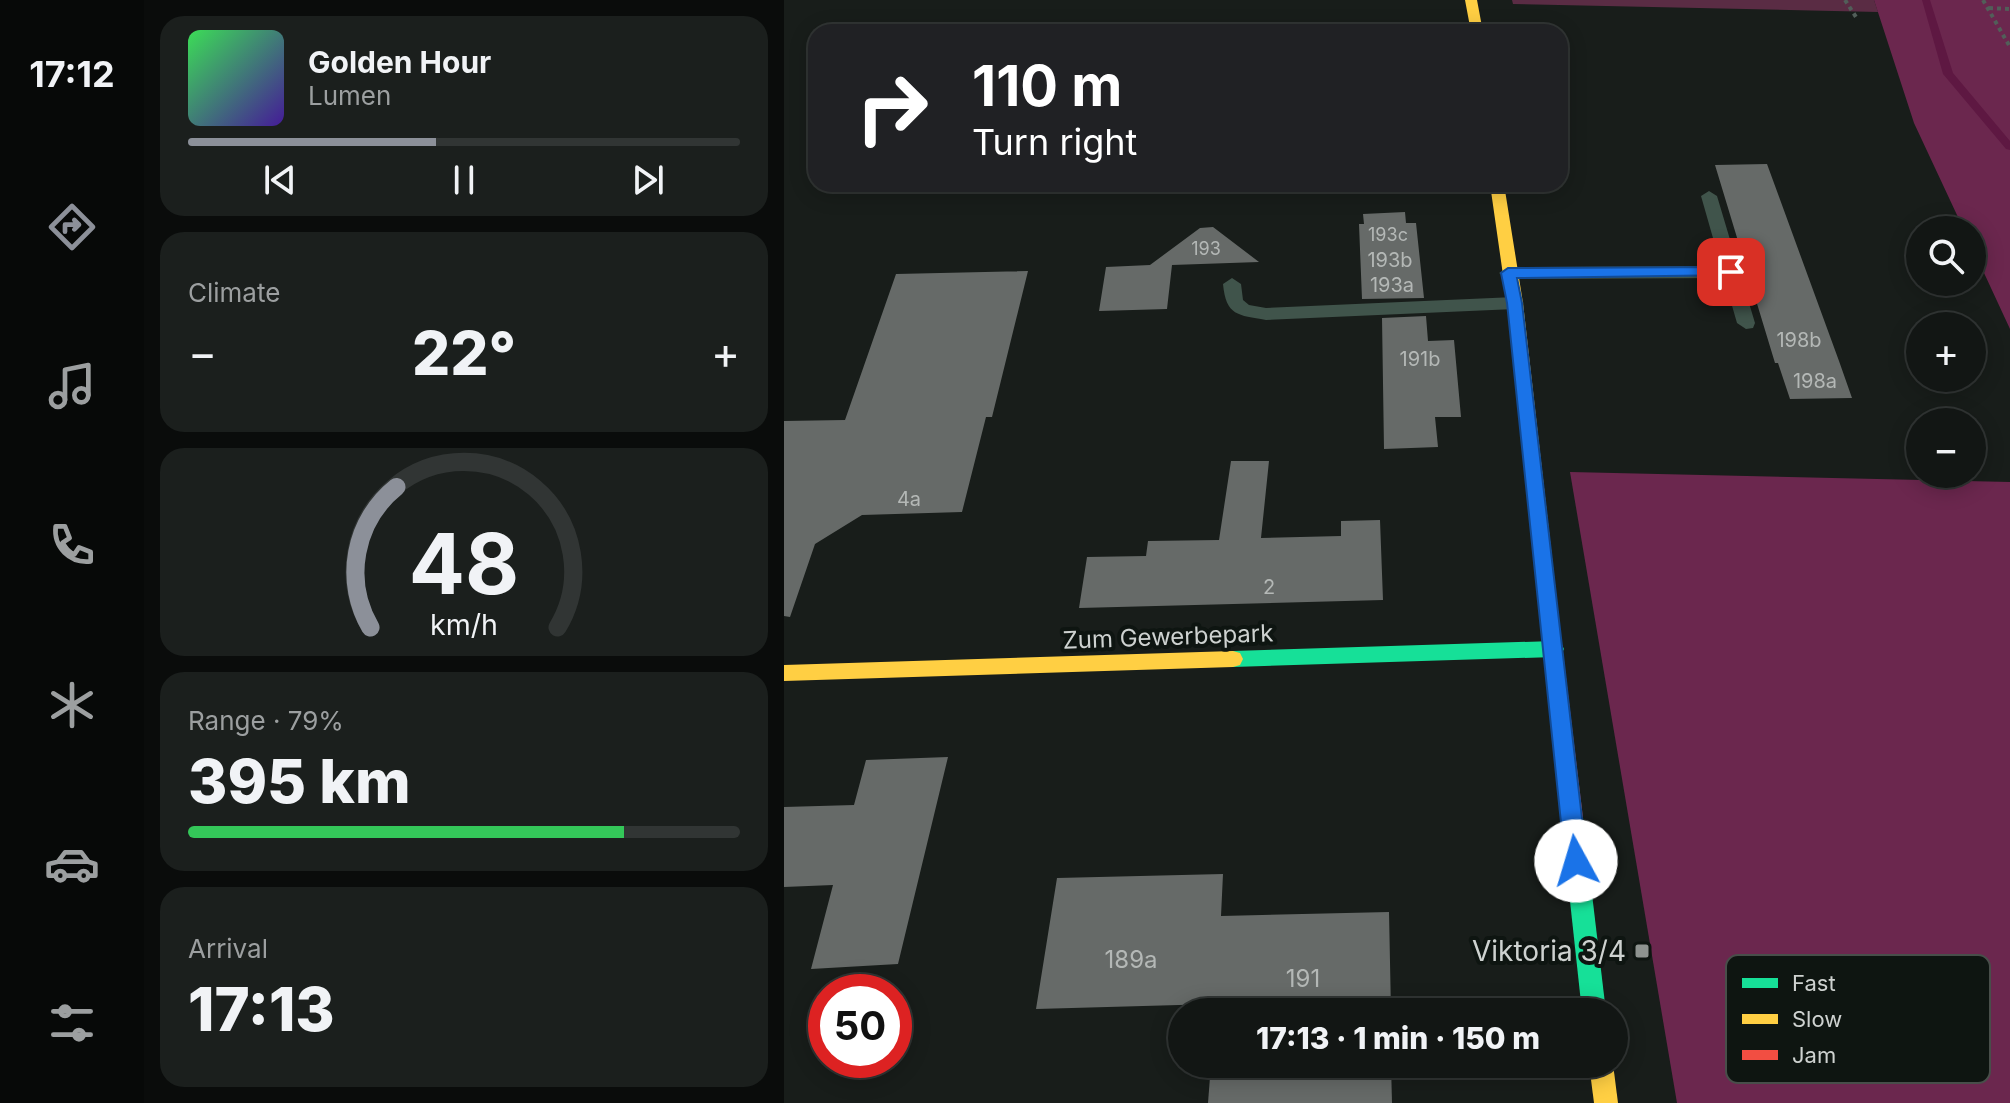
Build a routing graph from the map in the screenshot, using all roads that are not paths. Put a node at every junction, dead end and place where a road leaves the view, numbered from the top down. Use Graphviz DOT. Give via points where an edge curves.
graph roads {
  1 [pos="1471,0"];
  2 [pos="1476,24"];
  3 [pos="1498,192"];
  4 [pos="1709,196"];
  5 [pos="1731,272"];
  6 [pos="1508,273"];
  7 [pos="1232,284"];
  8 [pos="1515,303"];
  9 [pos="1746,323"];
  10 [pos="1554,649"];
  11 [pos="784,673"];
  12 [pos="1592,998"];
  13 [pos="1603,1078"];
  14 [pos="1606,1103"];
  1 -- 2 [label="main road"];
  3 -- 6 [label="main road"];
  4 -- 5 [label="lane"];
  5 -- 6 [label="lane"];
  5 -- 9 [label="lane"];
  6 -- 8 [label="main road"];
  7 -- 8 [label="lane" via="1234,302 1266,314"];
  8 -- 10 [label="main road"];
  10 -- 11 [label="main road, Zum Gewerbepark"];
  10 -- 12 [label="main road"];
  13 -- 14 [label="main road"];
}
